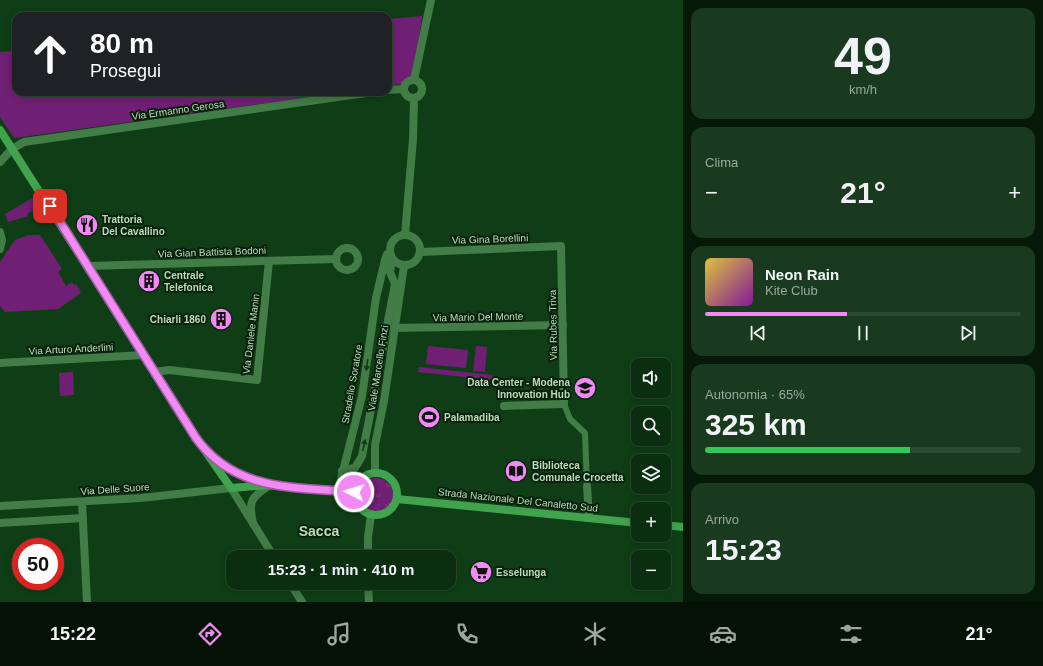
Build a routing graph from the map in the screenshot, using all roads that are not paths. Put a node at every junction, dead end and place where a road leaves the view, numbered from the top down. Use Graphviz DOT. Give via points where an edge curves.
graph roads {
  1 [pos="431,0"];
  2 [pos="414,80"];
  3 [pos="404,89"];
  4 [pos="392,90"];
  5 [pos="345,96"];
  6 [pos="414,98"];
  7 [pos="0,130"];
  8 [pos="12,149"];
  9 [pos="0,162"];
  10 [pos="0,232"];
  11 [pos="405,235"];
  12 [pos="561,246"];
  13 [pos="0,249"];
  14 [pos="420,252"];
  15 [pos="391,255"];
  16 [pos="336,259"];
  17 [pos="269,261"];
  18 [pos="88,266"];
  19 [pos="404,266"];
  20 [pos="390,272"];
  21 [pos="376,298"];
  22 [pos="563,325"];
  23 [pos="394,328"];
  24 [pos="144,355"];
  25 [pos="0,363"];
  26 [pos="154,372"];
  27 [pos="564,404"];
  28 [pos="504,406"];
  29 [pos="209,455"];
  30 [pos="342,471"];
  31 [pos="375,473"];
  32 [pos="270,485"];
  33 [pos="587,486"];
  34 [pos="231,488"];
  35 [pos="338,491"];
  36 [pos="354,492"];
  37 [pos="397,499"];
  38 [pos="82,502"];
  39 [pos="0,506"];
  40 [pos="371,515"];
  41 [pos="83,518"];
  42 [pos="589,518"];
  43 [pos="631,522"];
  44 [pos="0,523"];
  45 [pos="253,523"];
  46 [pos="671,526"];
  47 [pos="683,527"];
  48 [pos="270,550"];
  49 [pos="368,550"];
  50 [pos="294,590"];
  51 [pos="368,590"];
  52 [pos="87,602"];
  53 [pos="302,602"];
  54 [pos="369,602"];
  1 -- 2 [label="street"];
  2 -- 3 [label="street" via="408,81"];
  2 -- 6 [label="street" via="420,83 422,88 421,94"];
  3 -- 4 [label="street"];
  3 -- 6 [label="street" via="408,96"];
  5 -- 8 [label="street, Via Ermanno Gerosa" via="32,140"];
  6 -- 11 [label="street"];
  7 -- 8 [label="main road"];
  8 -- 9 [label="street"];
  8 -- 18 [label="main road"];
  10 -- 13 [label="street"];
  11 -- 14 [label="street" via="417,241"];
  11 -- 15 [label="street" via="393,241"];
  12 -- 14 [label="street, Via Gina Borellini"];
  12 -- 22 [label="street, Via Rubes Triva"];
  14 -- 19 [label="street" via="416,261"];
  15 -- 19 [label="street"];
  15 -- 20 [label="street, Stradello Soratore"];
  15 -- 21 [label="street, Stradello Soratore" via="387,254"];
  16 -- 17 [label="street, Via Gian Battista Bodoni"];
  17 -- 18 [label="street, Via Gian Battista Bodoni"];
  17 -- 26 [label="street, Via Daniele Manin" via="257,380 169,370"];
  18 -- 24 [label="main road"];
  19 -- 23 [label="street, Viale Marcello Finzi"];
  20 -- 21 [label="street, Stradello Soratore"];
  30 -- 20 [label="street, Stradello Soratore, one-way" via="355,468 362,456 395,284"];
  21 -- 30 [label="street, Stradello Soratore, one-way" via="362,396 350,449"];
  22 -- 23 [label="street, Via Mario Del Monte"];
  22 -- 27 [label="street, Via Rubes Triva"];
  23 -- 31 [label="street, Viale Marcello Finzi" via="375,445"];
  24 -- 25 [label="street, Via Arturo Anderlini"];
  24 -- 26 [label="main road"];
  26 -- 29 [label="main road"];
  27 -- 28 [label="street"];
  27 -- 33 [label="street" via="570,419 585,433"];
  29 -- 32 [label="street" via="233,472"];
  29 -- 34 [label="main road"];
  30 -- 35 [label="street, Stradello Soratore"];
  31 -- 36 [label="main road" via="360,480"];
  31 -- 37 [label="main road" via="391,479"];
  32 -- 34 [label="main road"];
  32 -- 35 [label="main road"];
  32 -- 45 [label="street" via="257,493 251,501"];
  33 -- 42 [label="street"];
  34 -- 38 [label="street, Via Delle Suore"];
  34 -- 45 [label="street"];
  35 -- 36 [label="main road"];
  36 -- 40 [label="main road" via="355,501 360,508"];
  37 -- 40 [label="main road" via="389,511"];
  37 -- 42 [label="main road, Strada Nazionale Del Canaletto Sud"];
  38 -- 39 [label="street, Via Delle Suore"];
  38 -- 41 [label="street"];
  40 -- 49 [label="street"];
  41 -- 44 [label="street"];
  41 -- 52 [label="street"];
  42 -- 43 [label="main road, Strada Nazionale Del Canaletto Sud"];
  45 -- 48 [label="street"];
  46 -- 47 [label="main road"];
  50 -- 53 [label="street"];
  51 -- 54 [label="street"];
}
